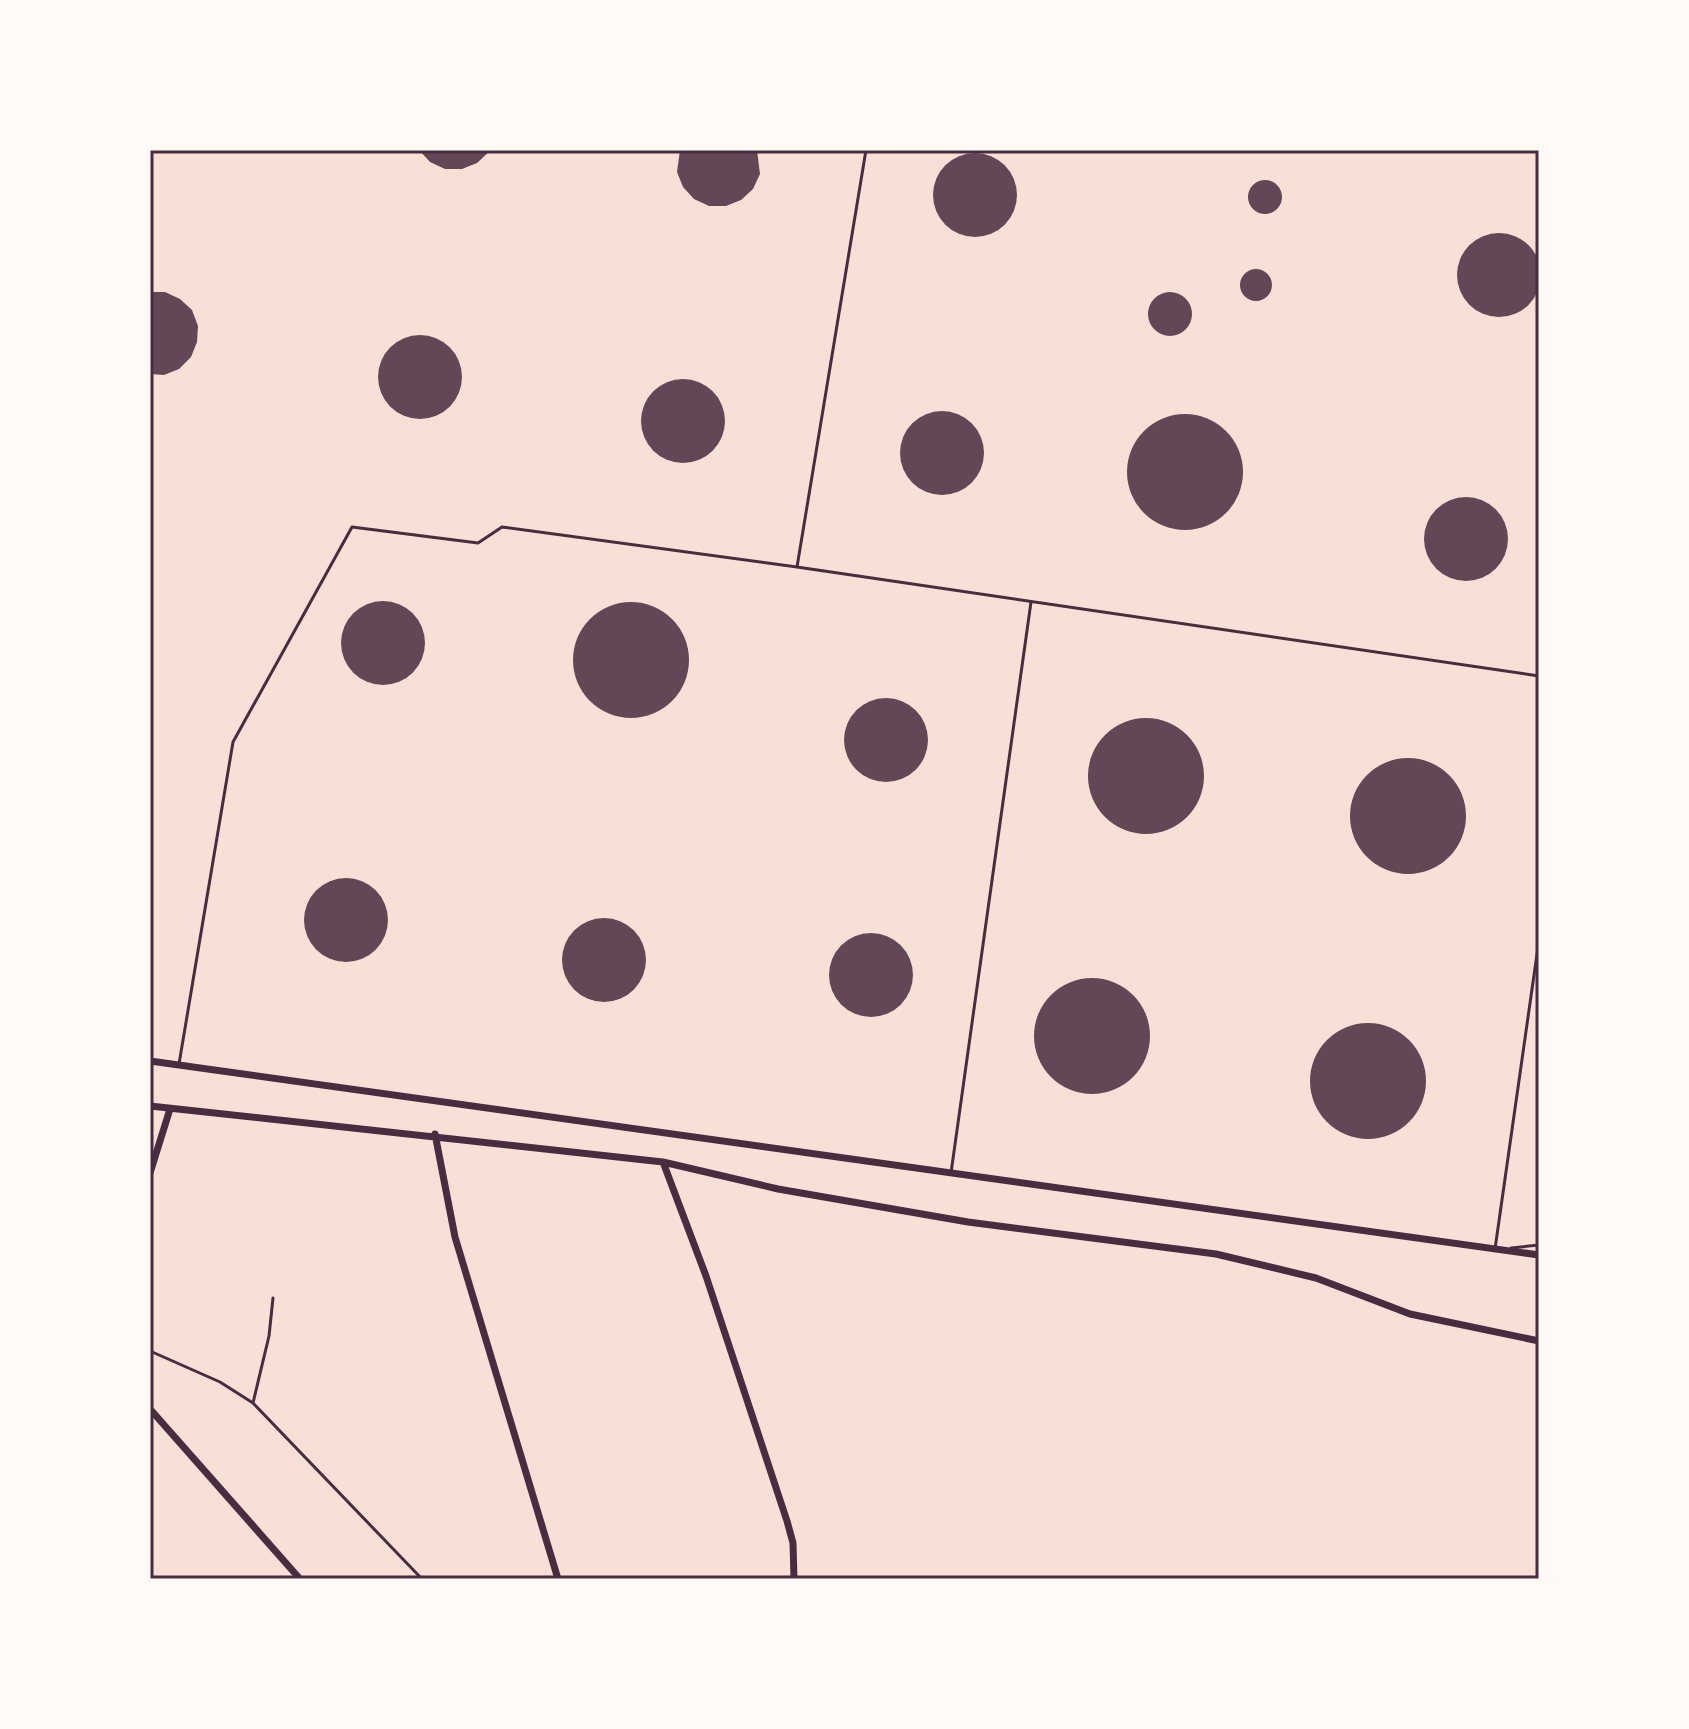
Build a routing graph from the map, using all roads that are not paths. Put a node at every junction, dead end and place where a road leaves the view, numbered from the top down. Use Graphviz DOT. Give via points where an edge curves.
graph roads {
  1 [pos="866,150"];
  2 [pos="797,567"];
  3 [pos="1031,602"];
  4 [pos="1539,676"];
  5 [pos="1539,940"];
  6 [pos="150,1061"];
  7 [pos="179,1065"];
  8 [pos="150,1106"];
  9 [pos="170,1109"];
  10 [pos="435,1134"];
  11 [pos="663,1162"];
  12 [pos="150,1171"];
  13 [pos="951,1173"];
  14 [pos="1539,1245"];
  15 [pos="1495,1249"];
  16 [pos="1539,1255"];
  17 [pos="1539,1341"];
  18 [pos="150,1409"];
  19 [pos="300,1579"];
  20 [pos="558,1579"];
  21 [pos="794,1579"];
  1 -- 2 [label="lane"];
  2 -- 3 [label="lane"];
  2 -- 7 [label="lane" via="502,527 478,543 352,527 233,742"];
  3 -- 4 [label="lane"];
  3 -- 13 [label="lane"];
  5 -- 15 [label="lane"];
  6 -- 7 [label="street"];
  7 -- 13 [label="street"];
  8 -- 9 [label="street"];
  9 -- 10 [label="street"];
  9 -- 12 [label="street"];
  10 -- 11 [label="street"];
  10 -- 20 [label="street" via="455,1237"];
  11 -- 17 [label="street" via="778,1189 968,1222 1216,1254 1316,1278 1410,1314"];
  11 -- 21 [label="street" via="787,1521"];
  13 -- 15 [label="street"];
  14 -- 15 [label="lane"];
  15 -- 16 [label="street"];
  18 -- 19 [label="street"];
}
